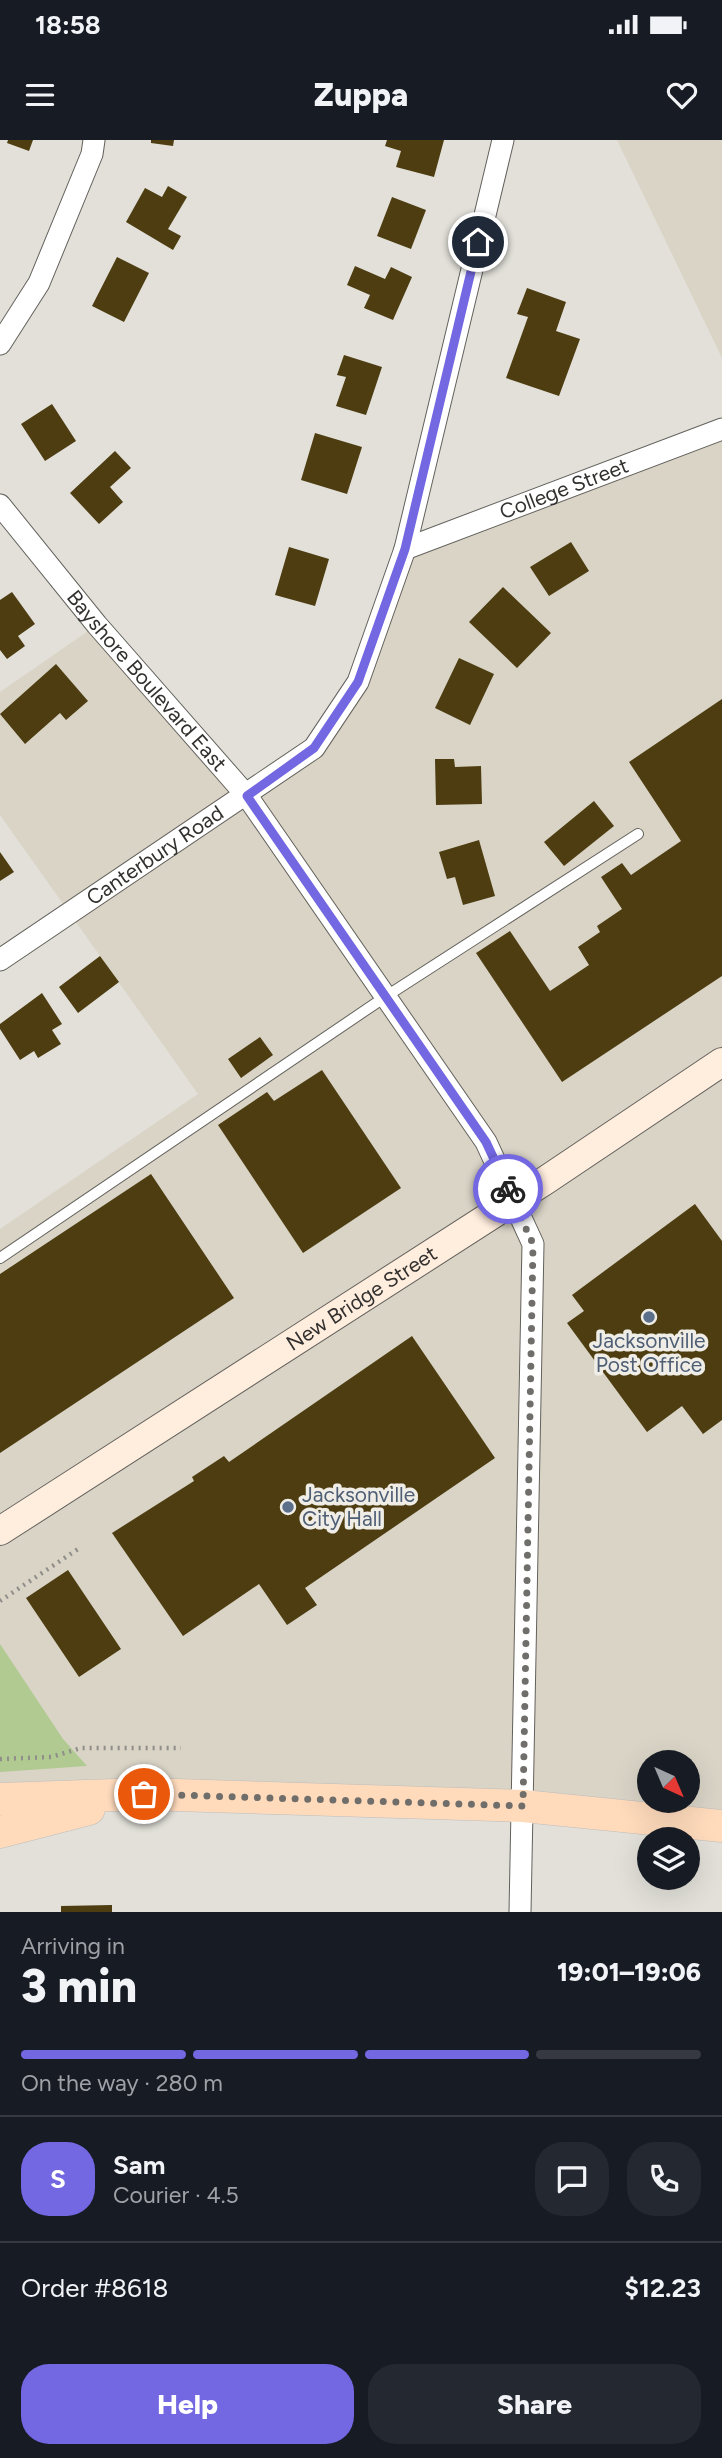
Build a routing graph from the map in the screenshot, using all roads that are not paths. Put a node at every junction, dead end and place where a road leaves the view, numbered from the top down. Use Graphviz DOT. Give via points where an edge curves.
graph roads {
  1 [pos="94,140"];
  2 [pos="503,140"];
  3 [pos="0,344"];
  4 [pos="722,429"];
  5 [pos="0,505"];
  6 [pos="405,549"];
  7 [pos="247,796"];
  8 [pos="638,834"];
  9 [pos="0,960"];
  10 [pos="385,997"];
  11 [pos="722,1062"];
  12 [pos="514,1201"];
  13 [pos="0,1258"];
  14 [pos="0,1531"];
  15 [pos="144,1794"];
  16 [pos="0,1799"];
  17 [pos="523,1806"];
  18 [pos="722,1826"];
  19 [pos="0,1832"];
  20 [pos="520,1912"];
  1 -- 3 [label="street" via="40,283"];
  2 -- 6 [label="street, Canterbury Road"];
  4 -- 6 [label="street, College Street"];
  5 -- 7 [label="street, Bayshore Boulevard East" via="97,625"];
  6 -- 7 [label="street, Canterbury Road" via="358,682 314,748"];
  7 -- 9 [label="street, Canterbury Road"];
  7 -- 10 [label="street, Bayshore Boulevard East"];
  8 -- 10 [label="lane"];
  10 -- 12 [label="street, Bayshore Boulevard East" via="486,1142"];
  10 -- 13 [label="lane"];
  11 -- 12 [label="main road, New Bridge Street"];
  12 -- 14 [label="main road, New Bridge Street"];
  12 -- 17 [label="street, Bayshore Boulevard East" via="533,1244"];
  15 -- 16 [label="main road"];
  15 -- 17 [label="main road"];
  15 -- 19 [label="main road"];
  17 -- 18 [label="main road"];
  17 -- 20 [label="street, Bayshore Boulevard East"];
}
